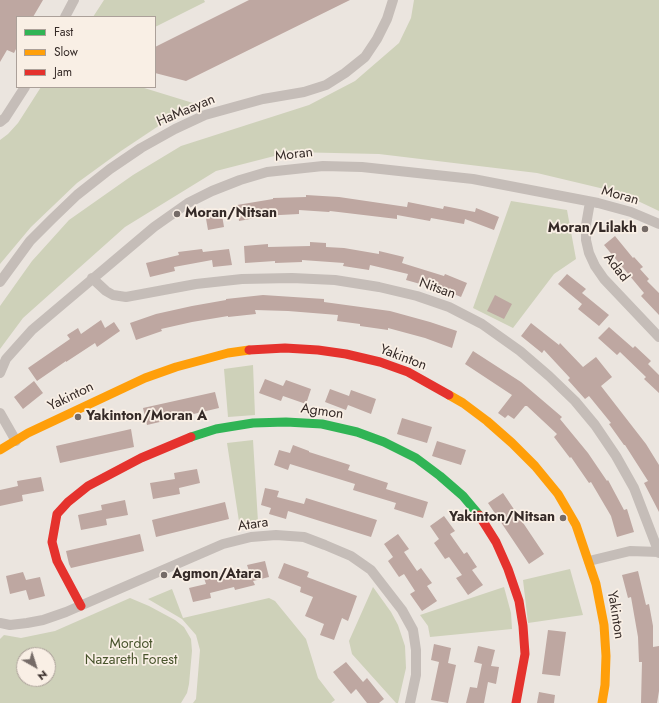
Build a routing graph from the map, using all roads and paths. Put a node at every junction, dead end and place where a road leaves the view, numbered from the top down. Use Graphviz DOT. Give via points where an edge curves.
graph roads {
  1 [pos="74,0"];
  2 [pos="393,0"];
  3 [pos="65,16"];
  4 [pos="24,88"];
  5 [pos="0,122"];
  6 [pos="590,202"];
  7 [pos="659,224"];
  8 [pos="92,278"];
  9 [pos="0,282"];
  10 [pos="659,337"];
  11 [pos="0,373"];
  12 [pos="0,413"];
  13 [pos="16,441"];
  14 [pos="0,450"];
  15 [pos="659,552"];
  16 [pos="589,561"];
  17 [pos="81,606"];
  18 [pos="0,623"];
  19 [pos="410,703"];
  20 [pos="516,703"];
  21 [pos="602,703"];
  1 -- 3 [label="street"];
  2 -- 9 [label="street, HaMaayan" via="377,39 365,57 345,73 326,85 304,92 263,99 205,116 174,129 141,148 110,169 57,214 30,241"];
  4 -- 5 [label="street"];
  6 -- 7 [label="street, Moran" via="631,212"];
  6 -- 8 [label="street, Moran" via="473,179 362,167 323,166 268,172 240,180 188,203 154,227"];
  6 -- 10 [label="street, Adad" via="586,240 595,266 604,279"];
  8 -- 11 [label="street, Moran" via="32,330 6,359"];
  8 -- 15 [label="street, Nitsan" via="113,295 126,297 196,284 242,279 335,280 417,296 449,307 482,324 520,351 549,376 595,424 634,488"];
  12 -- 13 [label="street"];
  13 -- 14 [label="street, Yakinton"];
  13 -- 16 [label="street, Yakinton" via="145,378 202,359 255,349 277,348 346,354 408,372 463,403 487,421 535,466 558,494 576,525"];
  15 -- 16 [label="street" via="630,551"];
  16 -- 21 [label="street, Yakinton" via="604,625 606,656"];
  17 -- 18 [label="street, Atara" via="43,620 16,624"];
  17 -- 19 [label="street, Atara" via="223,544 251,537 304,537 351,556 371,570 402,610 413,630 416,650 416,675"];
  17 -- 20 [label="street, Agmon" via="57,561 52,542 57,514 88,486 141,458 216,429 253,423 322,424 357,432 416,458 463,496 480,517 496,542 508,569 524,626 525,654"];
}
